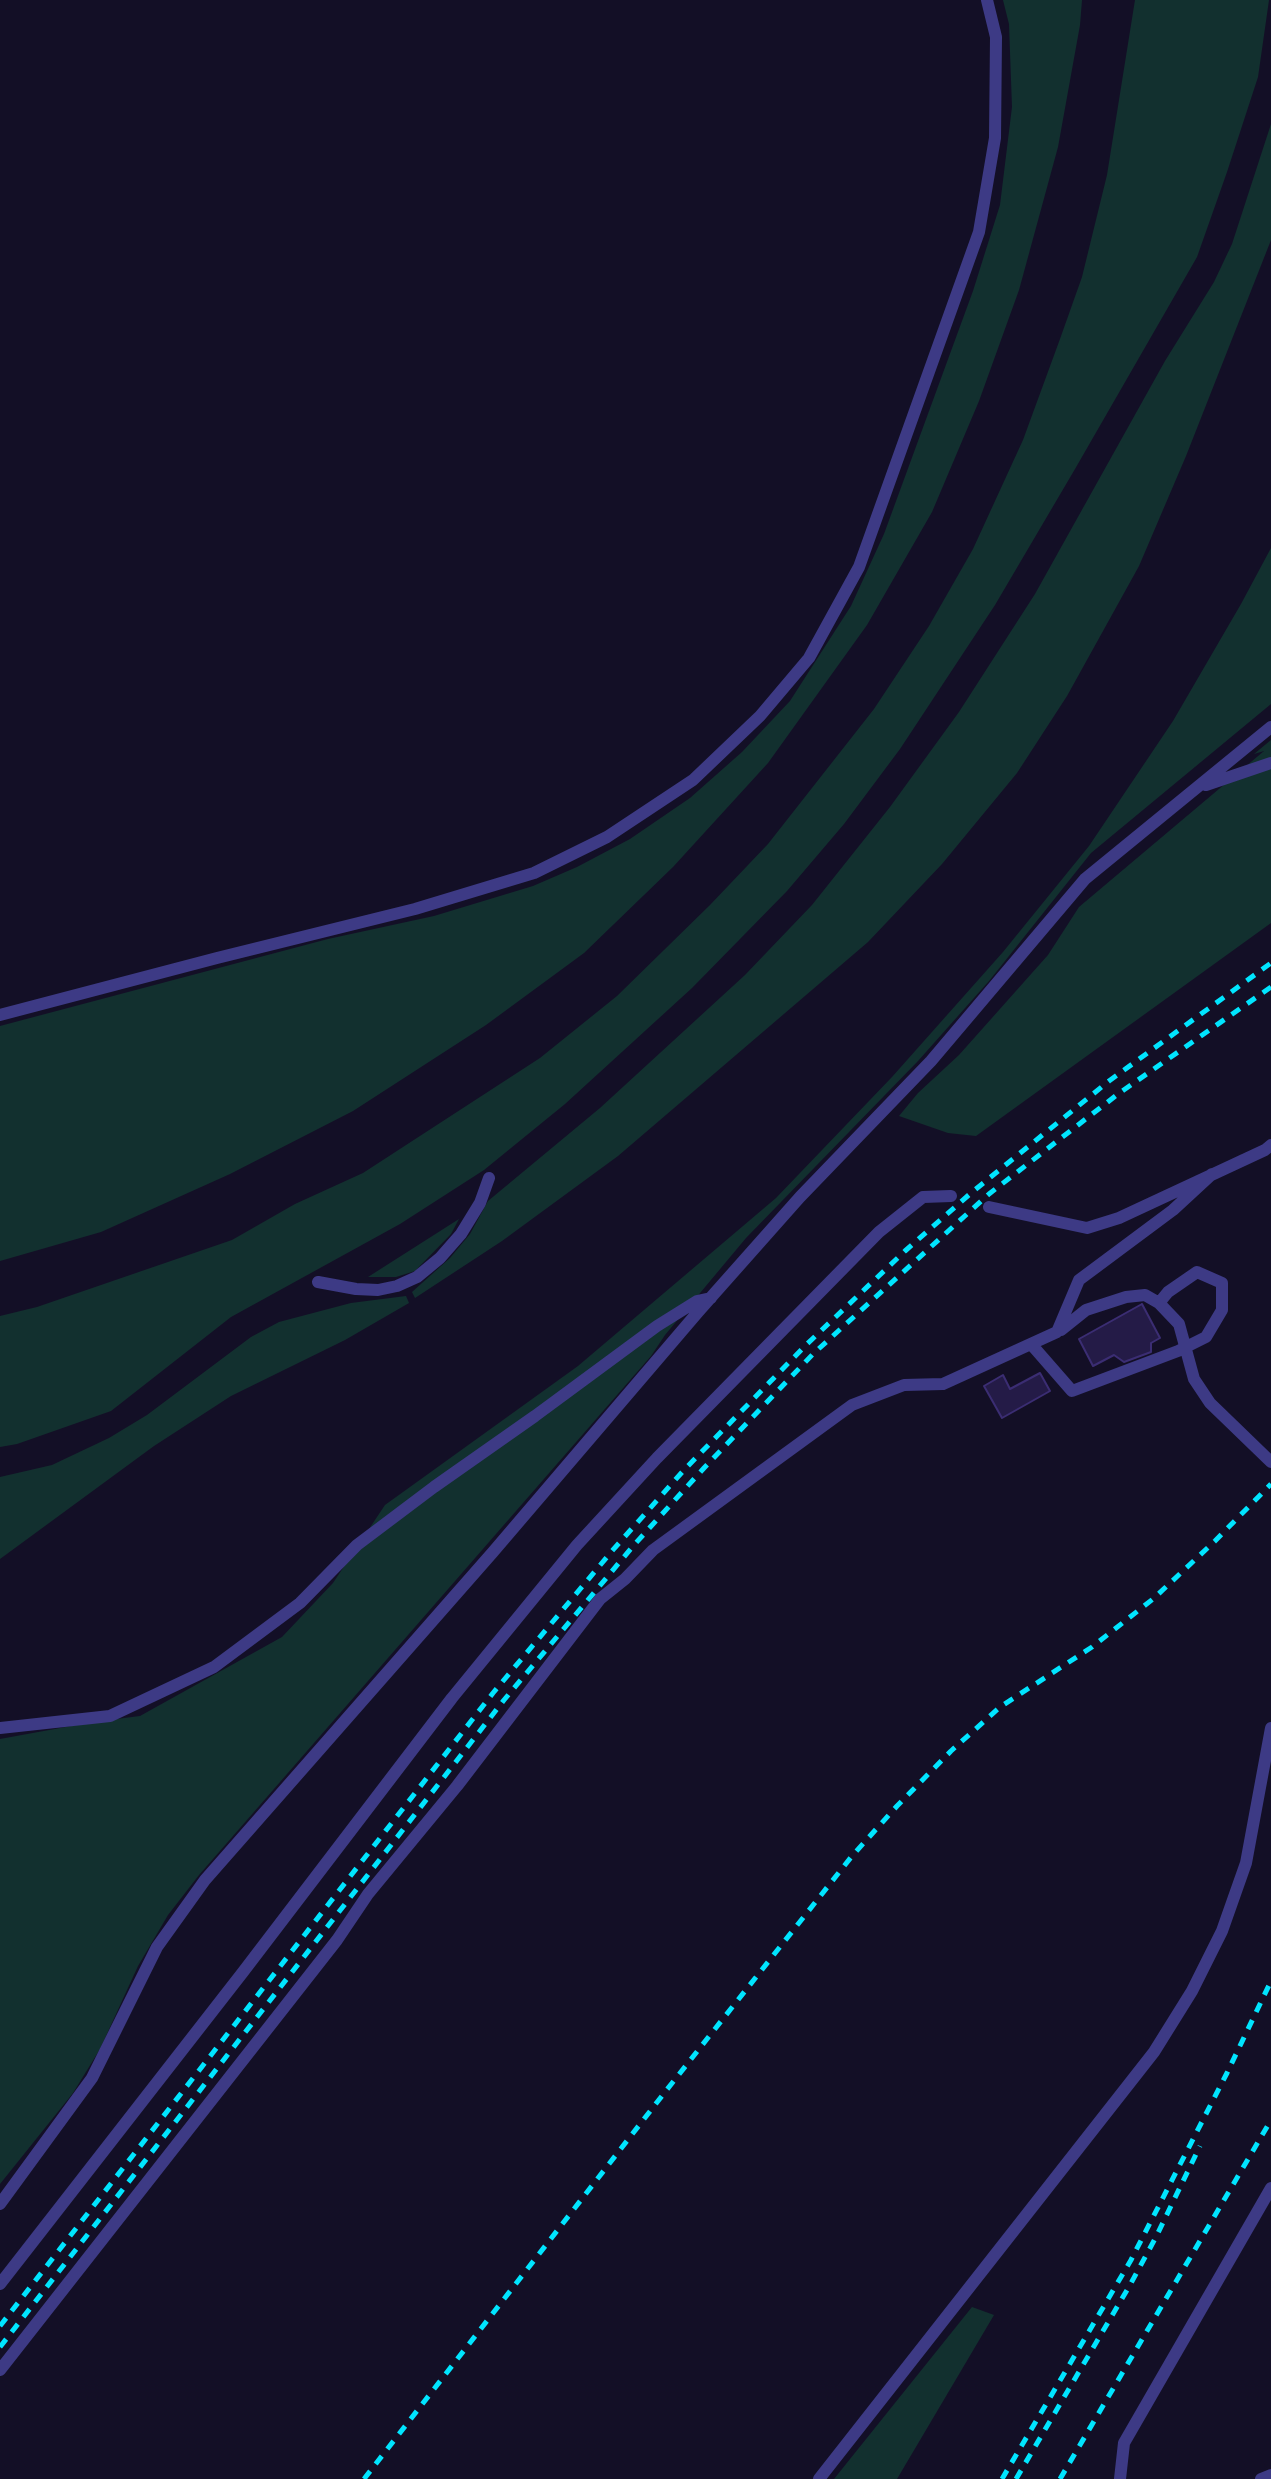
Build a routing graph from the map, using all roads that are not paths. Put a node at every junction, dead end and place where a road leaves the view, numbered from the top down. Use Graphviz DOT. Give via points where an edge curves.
graph roads {
  1 [pos="987,0"];
  2 [pos="1271,727"];
  3 [pos="1271,763"];
  4 [pos="1199,788"];
  5 [pos="0,1015"];
  6 [pos="1271,1145"];
  7 [pos="1212,1174"];
  8 [pos="489,1178"];
  9 [pos="951,1196"];
  10 [pos="989,1207"];
  11 [pos="318,1282"];
  12 [pos="711,1298"];
  13 [pos="1159,1303"];
  14 [pos="1058,1332"];
  15 [pos="1031,1344"];
  16 [pos="1185,1348"];
  17 [pos="1271,1462"];
  18 [pos="0,1728"];
  19 [pos="1271,1728"];
  20 [pos="1271,2188"];
  21 [pos="0,2204"];
  22 [pos="0,2284"];
  23 [pos="0,2370"];
  24 [pos="1271,2475"];
  25 [pos="819,2479"];
  26 [pos="1120,2479"];
  27 [pos="1261,2479"];
  1 -- 5 [label="lane" via="996,37 995,138 979,232 859,567 809,658 760,716 693,780 607,837 534,873 415,909"];
  2 -- 4 [label="lane"];
  3 -- 4 [label="lane"];
  4 -- 12 [label="lane" via="1085,879 932,1061 800,1197"];
  6 -- 7 [label="lane"];
  7 -- 10 [label="lane" via="1119,1218 1087,1228"];
  7 -- 14 [label="lane" via="1173,1210 1079,1280"];
  8 -- 11 [label="lane" via="461,1234 417,1277 378,1290"];
  9 -- 22 [label="lane" via="923,1197 879,1233 576,1545 452,1698"];
  12 -- 18 [label="lane" via="697,1301 657,1326 434,1487 357,1545 300,1602 214,1667 110,1716"];
  12 -- 21 [label="lane" via="205,1880 157,1947 92,2078"];
  13 -- 14 [label="lane" via="1145,1296 1126,1297 1086,1310"];
  13 -- 16 [label="lane" via="1179,1324"];
  13 -- 16 [label="lane" via="1197,1272 1222,1283 1222,1310 1206,1337"];
  14 -- 15 [label="lane"];
  15 -- 16 [label="lane" via="1072,1391"];
  15 -- 23 [label="lane" via="943,1384 904,1385 852,1405 653,1550 600,1600"];
  16 -- 17 [label="lane" via="1194,1379 1210,1404"];
  19 -- 25 [label="lane" via="1246,1863 1222,1931 1192,1991 1154,2052"];
  20 -- 26 [label="lane" via="1124,2443"];
  24 -- 27 [label="lane"];
}
